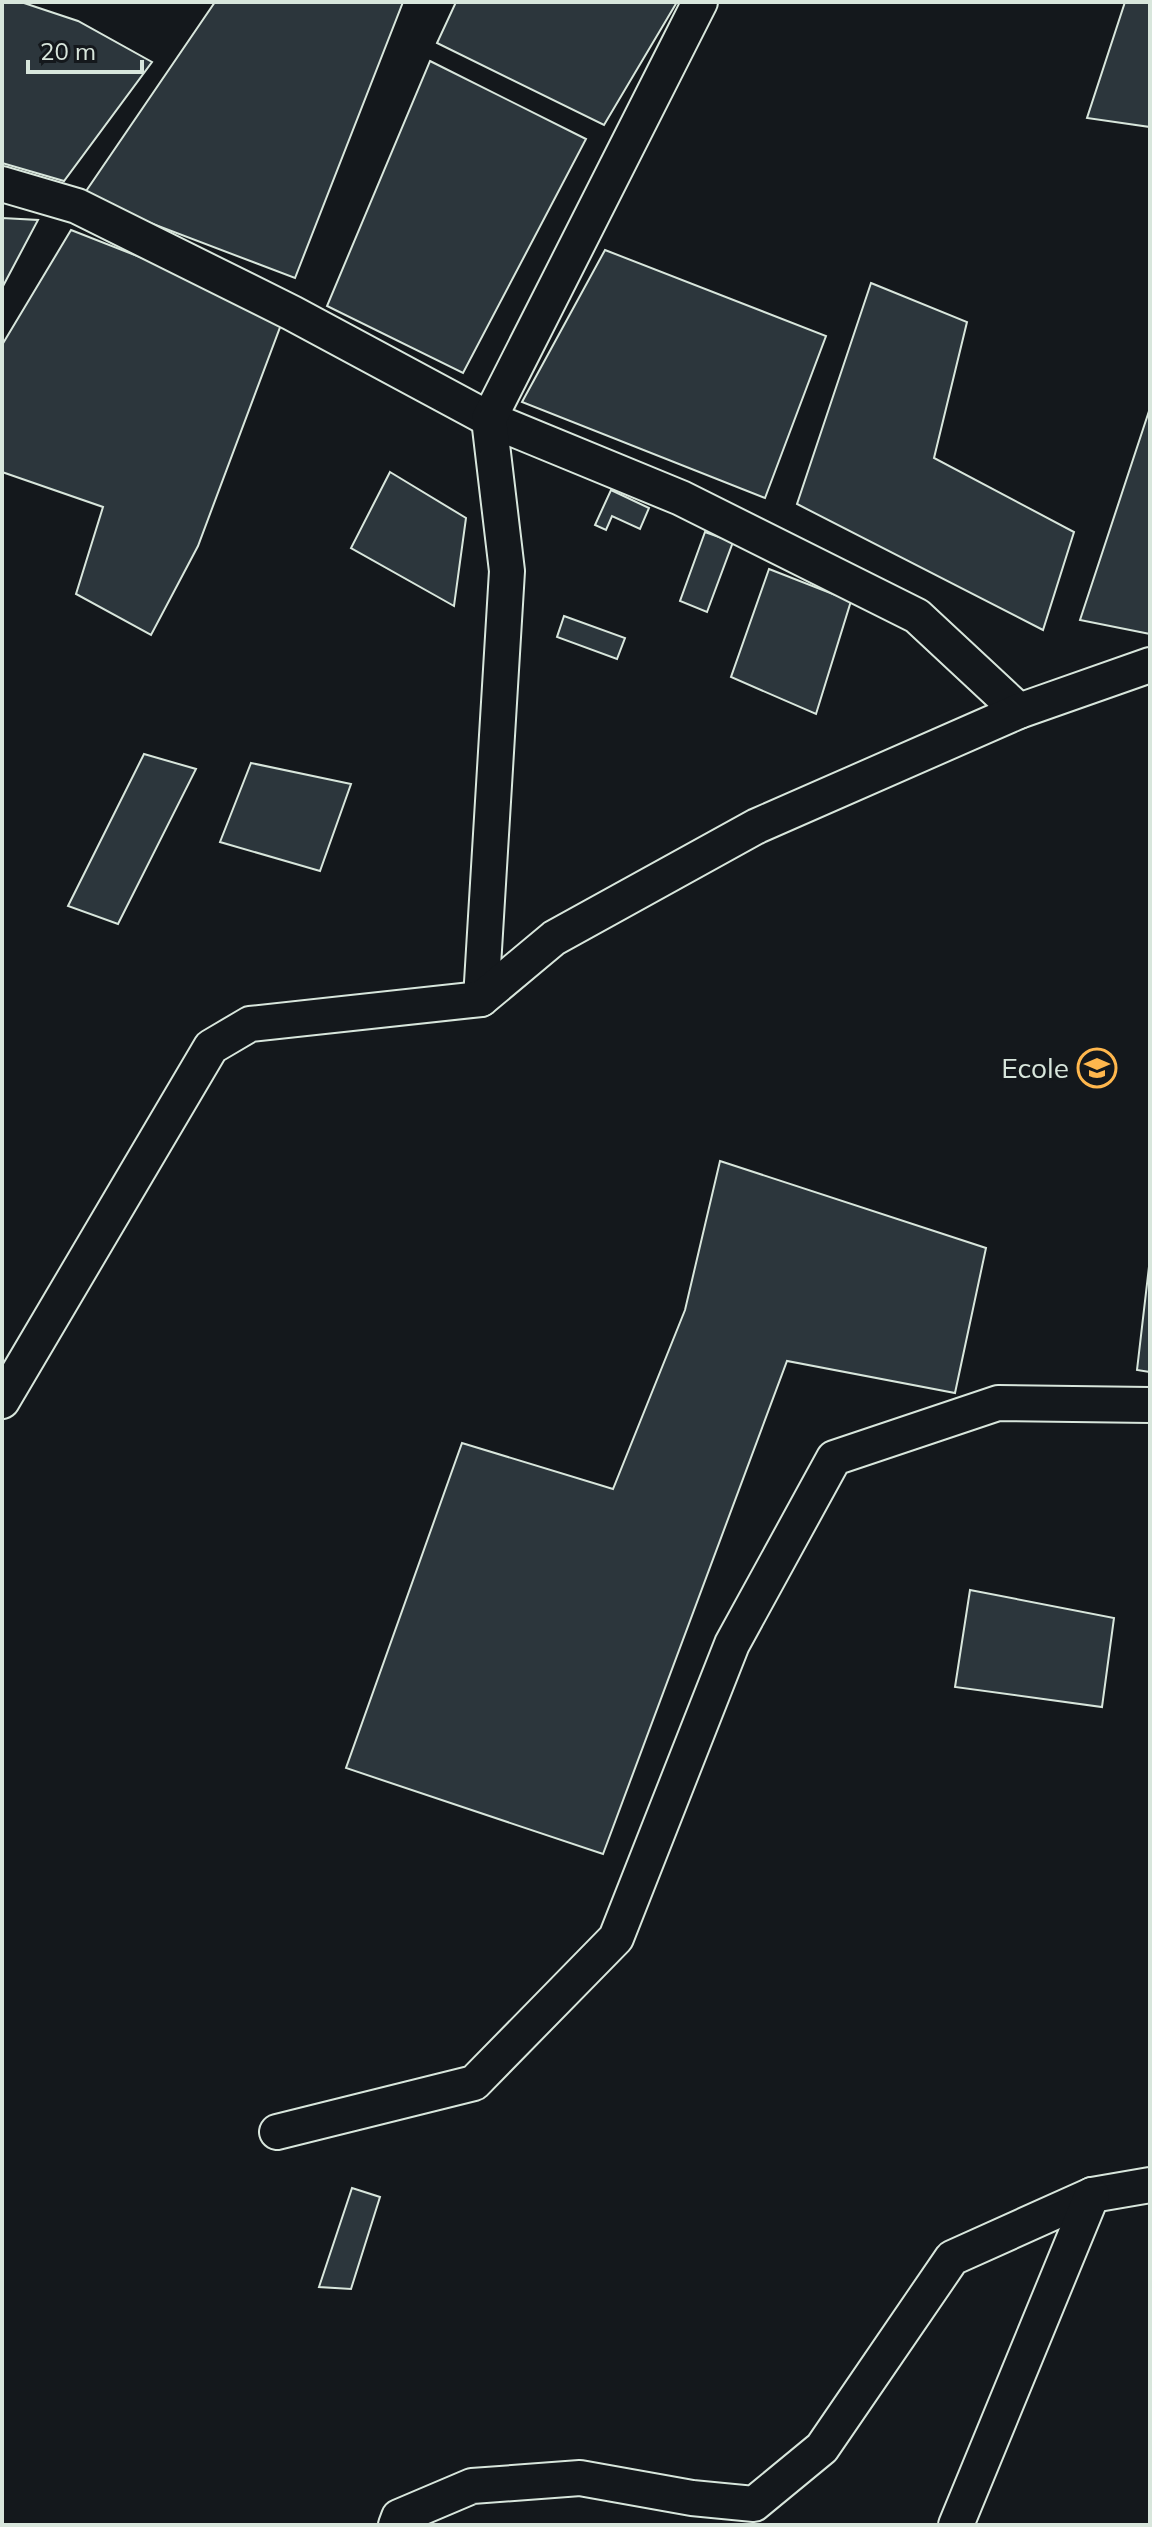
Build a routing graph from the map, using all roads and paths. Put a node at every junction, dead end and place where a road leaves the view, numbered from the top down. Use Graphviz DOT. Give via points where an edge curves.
graph roads {
  1 [pos="700,2"];
  2 [pos="2,184"];
  3 [pos="489,419"];
  4 [pos="1150,665"];
  5 [pos="1019,711"];
  6 [pos="481,999"];
  7 [pos="2,1401"];
  8 [pos="1150,1405"];
  9 [pos="277,2132"];
  10 [pos="1150,2185"];
  11 [pos="1092,2195"];
  12 [pos="396,2525"];
  13 [pos="956,2525"];
  1 -- 3 [label="street"];
  2 -- 3 [label="street" via="77,206"];
  3 -- 5 [label="street" via="681,498 917,616"];
  3 -- 6 [label="street" via="507,571"];
  4 -- 5 [label="street"];
  5 -- 6 [label="street" via="757,826 636,890 554,938"];
  6 -- 7 [label="street" via="250,1024 211,1047"];
  8 -- 9 [label="street" via="998,1403 834,1458 732,1644 616,1938 474,2083"];
  10 -- 11 [label="street"];
  11 -- 12 [label="street" via="952,2258 822,2448 754,2504 580,2478 472,2486 399,2517"];
  11 -- 13 [label="street"];
}
